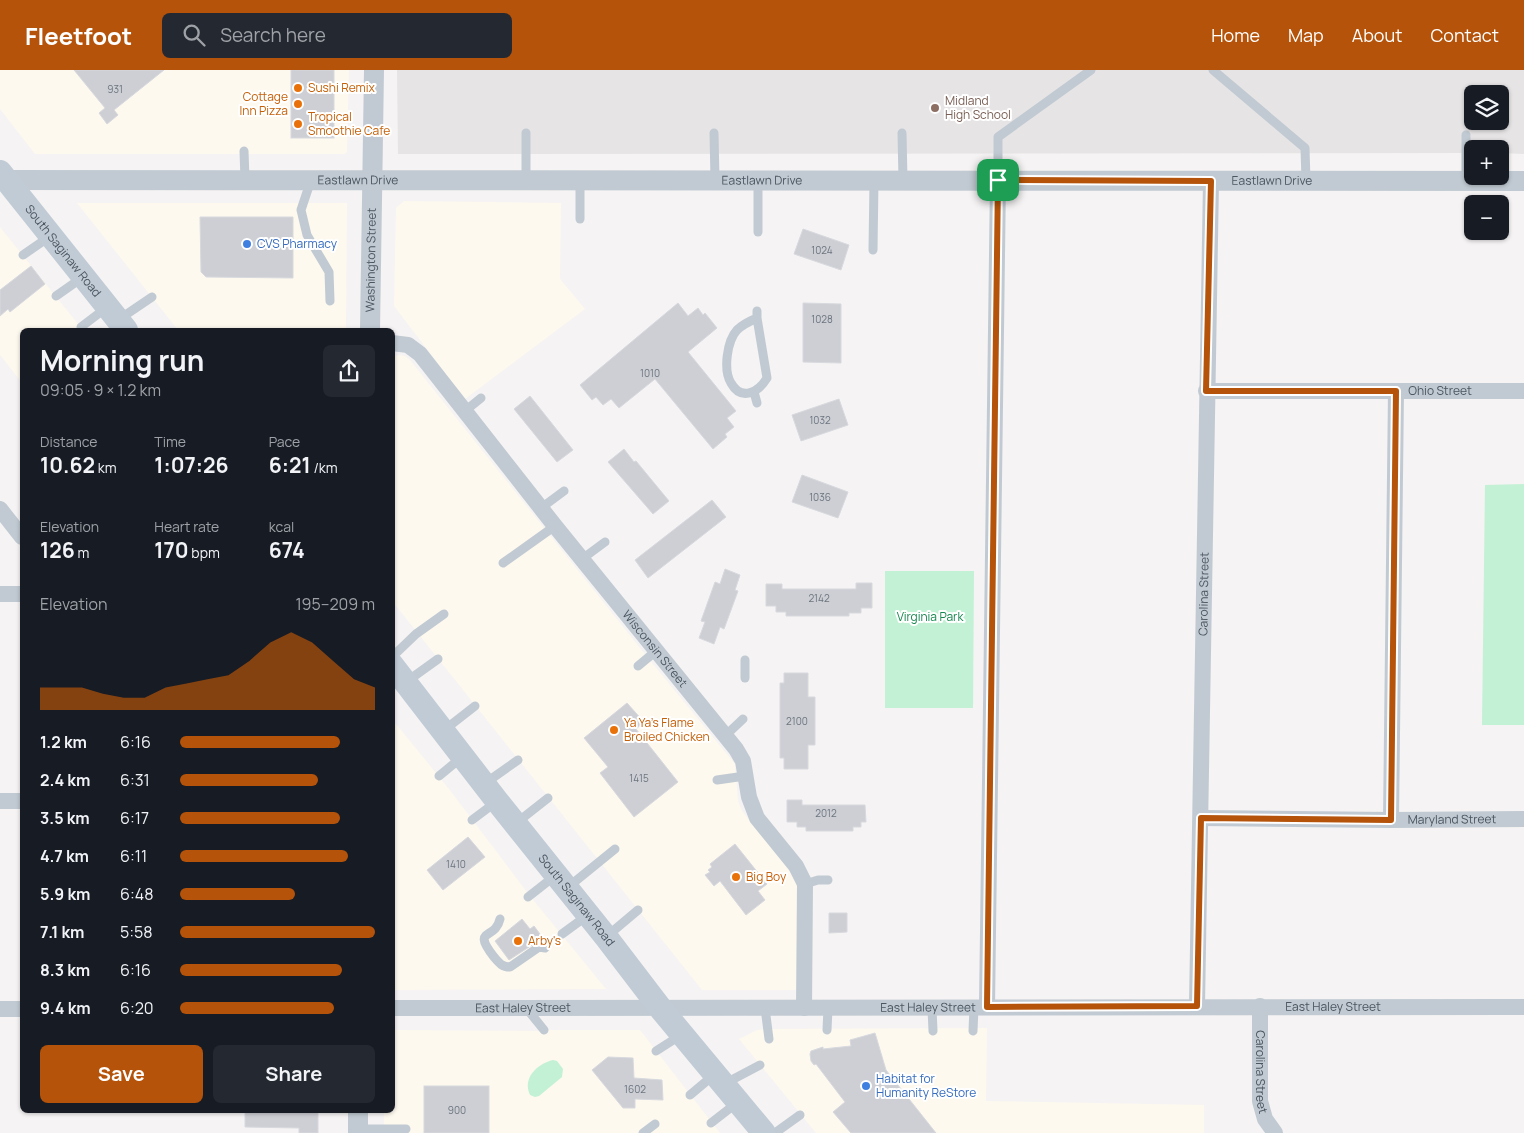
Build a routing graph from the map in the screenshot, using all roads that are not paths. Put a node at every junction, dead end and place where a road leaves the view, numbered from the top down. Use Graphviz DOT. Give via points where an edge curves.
graph roads {
  1 [pos="374,70"];
  2 [pos="1091,70"];
  3 [pos="1213,70"];
  4 [pos="526,133"];
  5 [pos="714,133"];
  6 [pos="902,133"];
  7 [pos="1466,135"];
  8 [pos="1466,140"];
  9 [pos="244,151"];
  10 [pos="2,177"];
  11 [pos="245,180"];
  12 [pos="312,180"];
  13 [pos="372,180"];
  14 [pos="526,180"];
  15 [pos="580,180"];
  16 [pos="715,180"];
  17 [pos="758,180"];
  18 [pos="874,180"];
  19 [pos="902,180"];
  20 [pos="998,180"];
  21 [pos="1211,181"];
  22 [pos="1306,181"];
  23 [pos="1464,181"];
  24 [pos="1509,181"];
  25 [pos="1524,181"];
  26 [pos="580,219"];
  27 [pos="758,232"];
  28 [pos="51,236"];
  29 [pos="873,250"];
  30 [pos="23,255"];
  31 [pos="83,276"];
  32 [pos="56,296"];
  33 [pos="152,297"];
  34 [pos="330,301"];
  35 [pos="117,319"];
  36 [pos="81,327"];
  37 [pos="370,328"];
  38 [pos="395,343"];
  39 [pos="1206,391"];
  40 [pos="1396,391"];
  41 [pos="1524,391"];
  42 [pos="754,392"];
  43 [pos="481,398"];
  44 [pos="757,403"];
  45 [pos="465,412"];
  46 [pos="564,491"];
  47 [pos="540,508"];
  48 [pos="0,509"];
  49 [pos="555,526"];
  50 [pos="20,534"];
  51 [pos="605,542"];
  52 [pos="582,559"];
  53 [pos="503,563"];
  54 [pos="0,594"];
  55 [pos="20,594"];
  56 [pos="444,614"];
  57 [pos="656,651"];
  58 [pos="395,654"];
  59 [pos="438,659"];
  60 [pos="745,660"];
  61 [pos="638,666"];
  62 [pos="399,674"];
  63 [pos="745,678"];
  64 [pos="475,706"];
  65 [pos="743,719"];
  66 [pos="443,731"];
  67 [pos="725,736"];
  68 [pos="463,757"];
  69 [pos="518,760"];
  70 [pos="439,776"];
  71 [pos="745,776"];
  72 [pos="717,780"];
  73 [pos="490,793"];
  74 [pos="548,798"];
  75 [pos="0,800"];
  76 [pos="20,800"];
  77 [pos="1201,818"];
  78 [pos="1524,819"];
  79 [pos="472,820"];
  80 [pos="1391,820"];
  81 [pos="515,824"];
  82 [pos="616,849"];
  83 [pos="828,880"];
  84 [pos="561,882"];
  85 [pos="805,884"];
  86 [pos="528,897"];
  87 [pos="638,910"];
  88 [pos="588,915"];
  89 [pos="500,919"];
  90 [pos="562,934"];
  91 [pos="606,937"];
  92 [pos="545,948"];
  93 [pos="1197,1006"];
  94 [pos="1260,1006"];
  95 [pos="980,1007"];
  96 [pos="1524,1007"];
  97 [pos="395,1008"];
  98 [pos="527,1008"];
  99 [pos="764,1008"];
  100 [pos="804,1008"];
  101 [pos="828,1008"];
  102 [pos="932,1008"];
  103 [pos="0,1009"];
  104 [pos="20,1009"];
  105 [pos="661,1009"];
  106 [pos="544,1030"];
  107 [pos="827,1030"];
  108 [pos="973,1030"];
  109 [pos="933,1031"];
  110 [pos="682,1034"];
  111 [pos="769,1039"];
  112 [pos="656,1051"];
  113 [pos="760,1065"];
  114 [pos="726,1086"];
  115 [pos="690,1095"];
  116 [pos="800,1115"];
  117 [pos="711,1123"];
  118 [pos="358,1124"];
  119 [pos="654,1124"];
  120 [pos="406,1129"];
  121 [pos="643,1133"];
  122 [pos="764,1133"];
  123 [pos="775,1133"];
  124 [pos="1275,1133"];
  1 -- 13 [label="street, Washington Street"];
  2 -- 20 [label="lane" via="998,137"];
  3 -- 22 [label="lane" via="1305,148"];
  4 -- 14 [label="lane"];
  5 -- 16 [label="lane"];
  6 -- 19 [label="lane"];
  7 -- 8 [label="lane"];
  9 -- 11 [label="lane"];
  10 -- 11 [label="street, Eastlawn Drive"];
  10 -- 28 [label="main road, South Saginaw Road"];
  11 -- 12 [label="street, Eastlawn Drive"];
  12 -- 13 [label="street, Eastlawn Drive"];
  12 -- 34 [label="lane" via="301,210 307,235 329,272"];
  13 -- 14 [label="street, Eastlawn Drive"];
  13 -- 37 [label="street, Washington Street"];
  14 -- 15 [label="street, Eastlawn Drive"];
  15 -- 16 [label="street, Eastlawn Drive"];
  15 -- 26 [label="lane"];
  16 -- 17 [label="street, Eastlawn Drive"];
  17 -- 18 [label="street, Eastlawn Drive"];
  17 -- 27 [label="lane"];
  18 -- 19 [label="street, Eastlawn Drive"];
  18 -- 29 [label="lane"];
  19 -- 20 [label="street, Eastlawn Drive"];
  20 -- 21 [label="street, Eastlawn Drive"];
  20 -- 95 [label="street"];
  21 -- 22 [label="street, Eastlawn Drive"];
  21 -- 39 [label="street, Carolina Street"];
  22 -- 23 [label="street, Eastlawn Drive"];
  24 -- 25 [label="street, Eastlawn Drive"];
  28 -- 30 [label="lane"];
  28 -- 31 [label="main road, South Saginaw Road"];
  31 -- 32 [label="lane"];
  31 -- 35 [label="main road, South Saginaw Road"];
  33 -- 35 [label="lane"];
  35 -- 36 [label="lane"];
  38 -- 45 [label="street, Wisconsin Street" via="408,345 420,354"];
  39 -- 40 [label="street, Ohio Street"];
  39 -- 77 [label="street, Carolina Street"];
  40 -- 41 [label="street, Ohio Street"];
  40 -- 80 [label="street"];
  42 -- 42 [label="lane" via="767,378 757,314 736,331 730,342 727,371 737,390"];
  42 -- 44 [label="lane"];
  43 -- 45 [label="lane"];
  45 -- 47 [label="street, Wisconsin Street"];
  46 -- 47 [label="lane"];
  47 -- 49 [label="street, Wisconsin Street"];
  48 -- 50 [label="street"];
  49 -- 52 [label="street, Wisconsin Street"];
  49 -- 53 [label="lane"];
  51 -- 52 [label="lane"];
  52 -- 57 [label="street, Wisconsin Street"];
  54 -- 55 [label="street"];
  56 -- 58 [label="lane"];
  57 -- 61 [label="lane"];
  57 -- 67 [label="street, Wisconsin Street"];
  59 -- 62 [label="lane"];
  60 -- 63 [label="lane"];
  62 -- 66 [label="main road, South Saginaw Road"];
  64 -- 66 [label="lane"];
  65 -- 67 [label="lane"];
  66 -- 68 [label="main road, South Saginaw Road"];
  67 -- 71 [label="street, Wisconsin Street" via="743,761"];
  68 -- 70 [label="lane"];
  68 -- 73 [label="main road, South Saginaw Road"];
  69 -- 73 [label="lane"];
  71 -- 72 [label="lane"];
  71 -- 85 [label="street, Wisconsin Street" via="758,818 796,866"];
  73 -- 79 [label="lane"];
  73 -- 81 [label="main road, South Saginaw Road"];
  74 -- 81 [label="lane"];
  75 -- 76 [label="street"];
  77 -- 80 [label="street, Maryland Street"];
  77 -- 93 [label="street, Carolina Street"];
  78 -- 80 [label="street, Maryland Street"];
  81 -- 84 [label="main road, South Saginaw Road"];
  82 -- 84 [label="lane"];
  83 -- 85 [label="lane"];
  84 -- 86 [label="lane"];
  84 -- 88 [label="main road, South Saginaw Road"];
  85 -- 100 [label="street, Wisconsin Street"];
  87 -- 91 [label="lane"];
  88 -- 90 [label="lane"];
  88 -- 91 [label="main road, South Saginaw Road"];
  89 -- 92 [label="lane" via="499,926 485,936 484,944 501,965 510,967 539,947"];
  91 -- 105 [label="main road, South Saginaw Road"];
  93 -- 94 [label="street, East Haley Street"];
  93 -- 95 [label="street, East Haley Street"];
  94 -- 96 [label="street, East Haley Street"];
  94 -- 124 [label="street, Carolina Street" via="1260,1101 1265,1119"];
  95 -- 102 [label="street, East Haley Street"];
  95 -- 108 [label="lane"];
  97 -- 98 [label="street, East Haley Street"];
  98 -- 105 [label="street, East Haley Street"];
  98 -- 106 [label="lane"];
  99 -- 100 [label="street, East Haley Street"];
  99 -- 105 [label="street, East Haley Street"];
  99 -- 111 [label="lane"];
  100 -- 101 [label="street, East Haley Street"];
  101 -- 102 [label="street, East Haley Street"];
  101 -- 107 [label="lane"];
  102 -- 109 [label="lane"];
  103 -- 104 [label="street"];
  105 -- 110 [label="main road, South Saginaw Road"];
  110 -- 112 [label="lane"];
  110 -- 114 [label="main road, South Saginaw Road"];
  113 -- 114 [label="lane"];
  114 -- 115 [label="lane"];
  114 -- 117 [label="lane"];
  114 -- 122 [label="main road, South Saginaw Road"];
  116 -- 123 [label="lane"];
  118 -- 120 [label="lane"];
  119 -- 121 [label="lane"];
}
